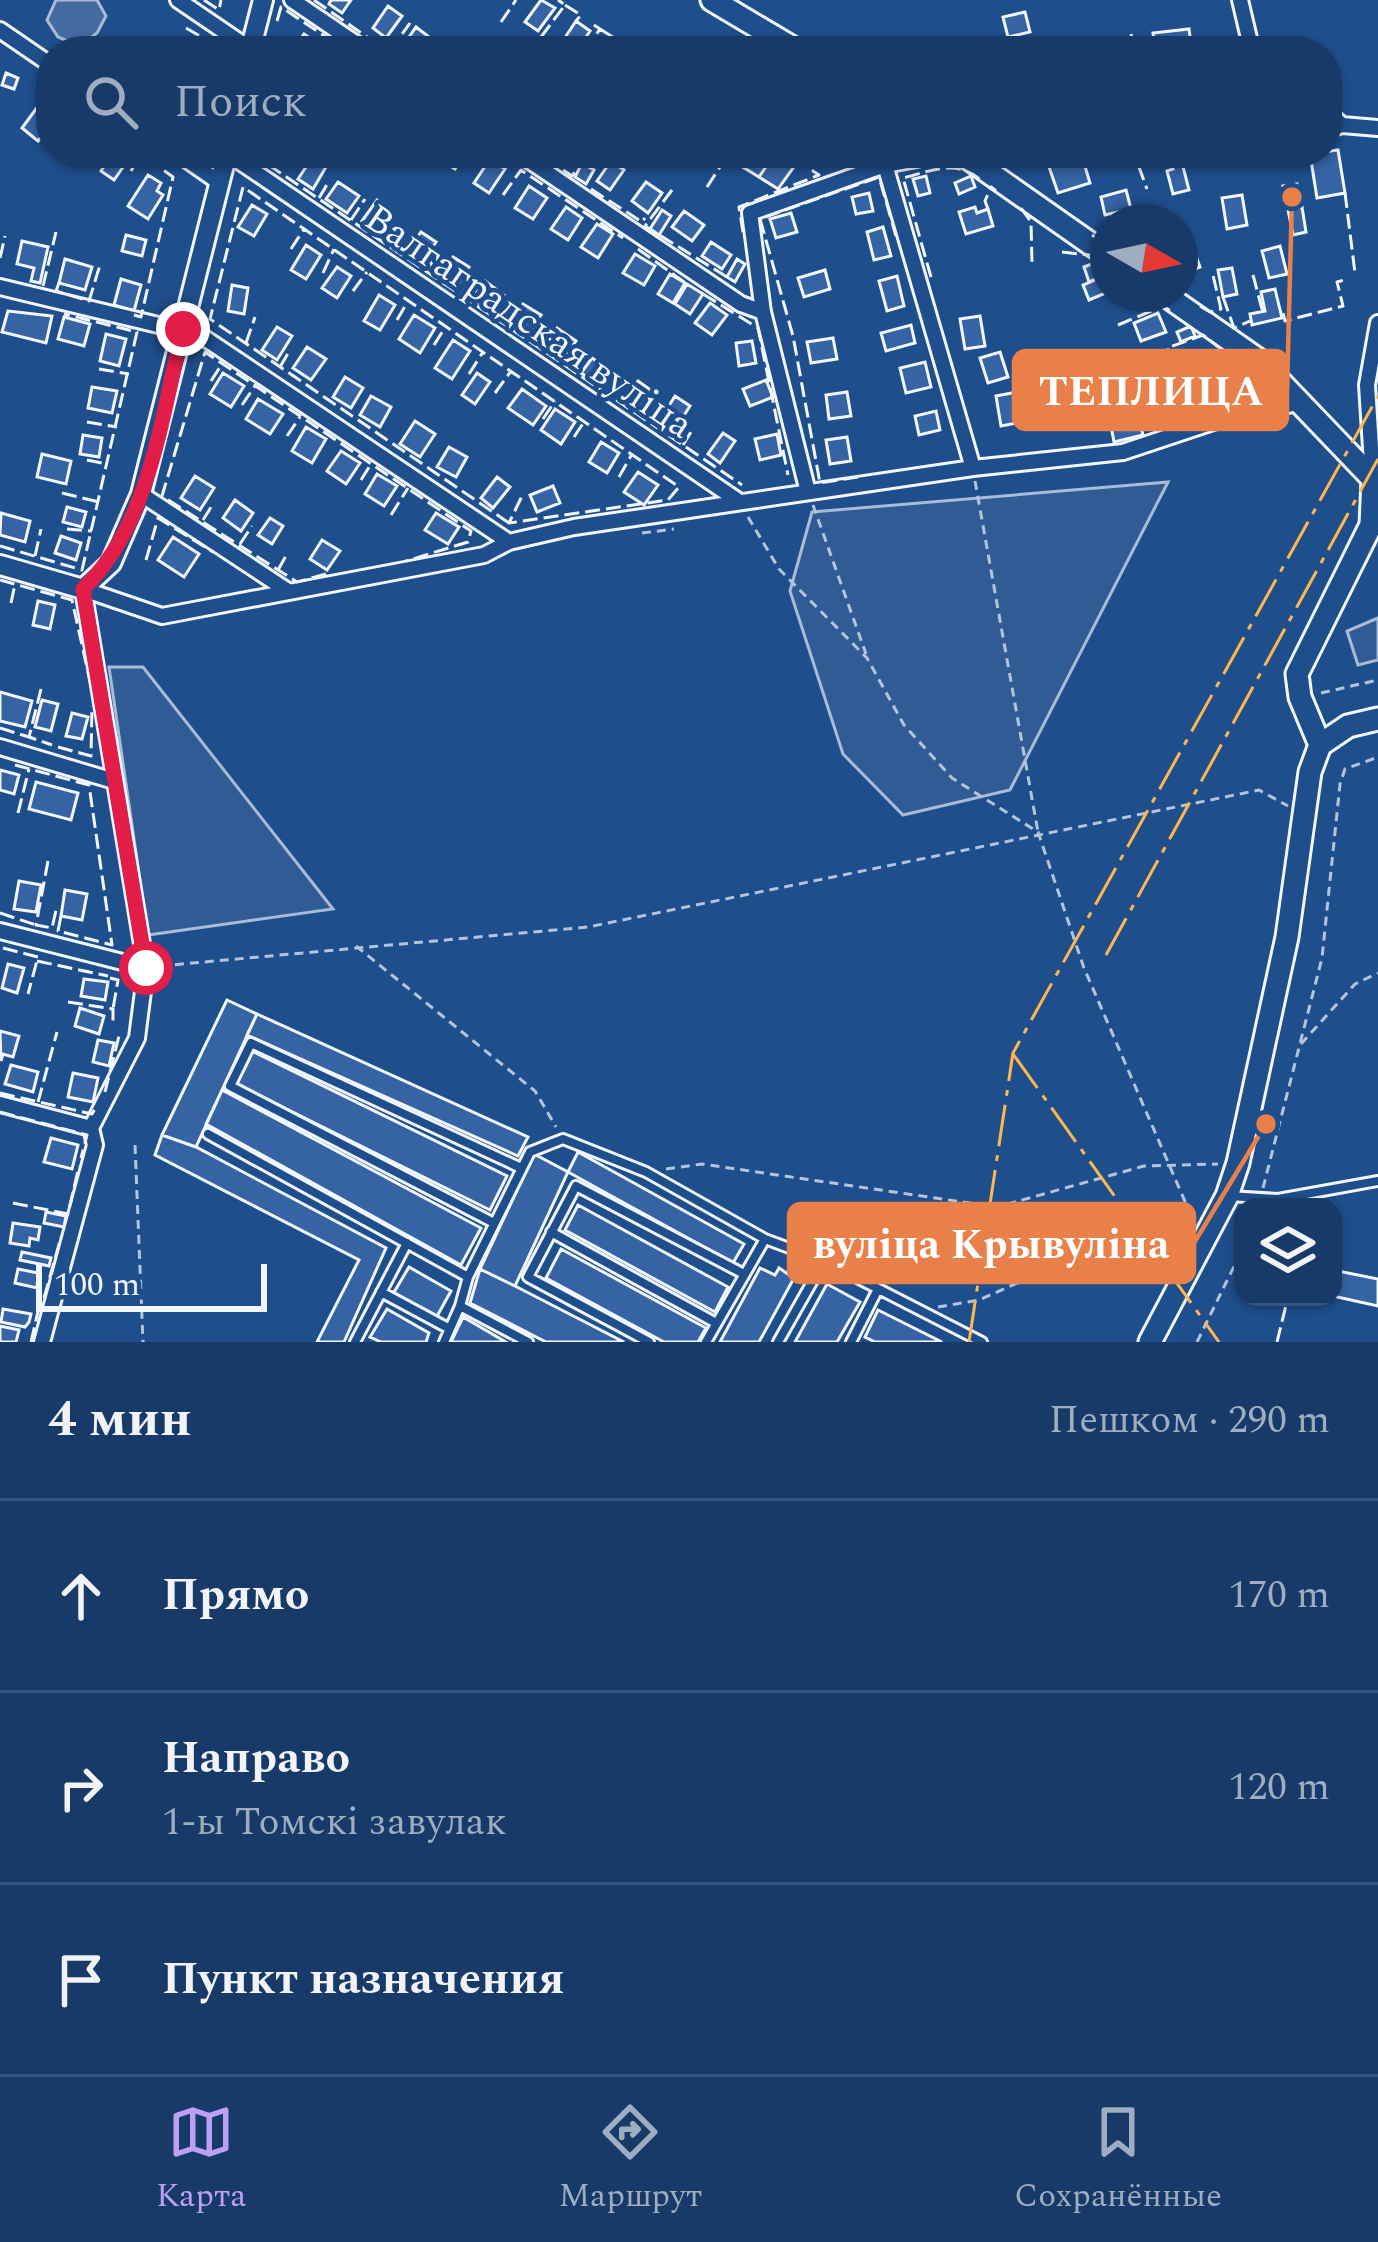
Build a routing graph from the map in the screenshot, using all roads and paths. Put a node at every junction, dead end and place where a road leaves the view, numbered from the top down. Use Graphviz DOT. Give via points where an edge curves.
graph roads {
  1 [pos="178,0"];
  2 [pos="263,0"];
  3 [pos="292,0"];
  4 [pos="1240,0"];
  5 [pos="726,4"];
  6 [pos="0,29"];
  7 [pos="230,36"];
  8 [pos="254,36"];
  9 [pos="345,36"];
  10 [pos="775,36"];
  11 [pos="1248,36"];
  12 [pos="36,54"];
  13 [pos="1342,127"];
  14 [pos="1378,128"];
  15 [pos="198,168"];
  16 [pos="224,168"];
  17 [pos="249,168"];
  18 [pos="540,168"];
  19 [pos="876,168"];
  20 [pos="886,168"];
  21 [pos="983,168"];
  22 [pos="220,183"];
  23 [pos="1090,243"];
  24 [pos="0,287"];
  25 [pos="763,312"];
  26 [pos="1190,312"];
  27 [pos="1378,323"];
  28 [pos="183,329"];
  29 [pos="1302,402"];
  30 [pos="973,468"];
  31 [pos="1373,479"];
  32 [pos="808,492"];
  33 [pos="141,494"];
  34 [pos="737,500"];
  35 [pos="509,542"];
  36 [pos="0,565"];
  37 [pos="83,589"];
  38 [pos="288,591"];
  39 [pos="867,658"];
  40 [pos="1378,680"];
  41 [pos="1300,698"];
  42 [pos="1378,718"];
  43 [pos="1321,745"];
  44 [pos="0,747"];
  45 [pos="1378,757"];
  46 [pos="114,781"];
  47 [pos="1305,816"];
  48 [pos="1038,832"];
  49 [pos="0,931"];
  50 [pos="356,946"];
  51 [pos="146,968"];
  52 [pos="1378,973"];
  53 [pos="1299,1046"];
  54 [pos="0,1104"];
  55 [pos="91,1128"];
  56 [pos="208,1134"];
  57 [pos="563,1139"];
  58 [pos="135,1144"];
  59 [pos="1238,1163"];
  60 [pos="1168,1166"];
  61 [pos="521,1168"];
  62 [pos="646,1172"];
  63 [pos="1378,1181"];
  64 [pos="1227,1196"];
  65 [pos="1260,1198"];
  66 [pos="494,1223"];
  67 [pos="551,1232"];
  68 [pos="765,1239"];
  69 [pos="407,1243"];
  70 [pos="824,1261"];
  71 [pos="1234,1266"];
  72 [pos="744,1274"];
  73 [pos="468,1277"];
  74 [pos="877,1291"];
  75 [pos="382,1292"];
  76 [pos="460,1306"];
  77 [pos="922,1310"];
  78 [pos="716,1323"];
  79 [pos="448,1328"];
  80 [pos="360,1340"];
  81 [pos="856,1340"];
  82 [pos="42,1342"];
  83 [pos="143,1342"];
  84 [pos="444,1342"];
  85 [pos="528,1342"];
  86 [pos="649,1342"];
  87 [pos="706,1342"];
  88 [pos="778,1342"];
  89 [pos="982,1342"];
  90 [pos="1150,1342"];
  91 [pos="1197,1342"];
  1 -- 7 [label="street"];
  2 -- 8 [label="street"];
  3 -- 9 [label="street"];
  4 -- 11 [label="street"];
  5 -- 10 [label="main road"];
  6 -- 12 [label="street"];
  13 -- 14 [label="street"];
  15 -- 22 [label="street"];
  16 -- 22 [label="street"];
  17 -- 34 [label="street, Валгаградская вуліца"];
  18 -- 25 [label="street"];
  19 -- 25 [label="street" via="750,212"];
  20 -- 30 [label="street"];
  21 -- 23 [label="main road"];
  22 -- 28 [label="street"];
  24 -- 28 [label="street"];
  25 -- 32 [label="street"];
  26 -- 29 [label="main road"];
  27 -- 31 [label="street" via="1367,385"];
  28 -- 33 [label="street"];
  28 -- 35 [label="street"];
  29 -- 30 [label="street" via="1123,452"];
  29 -- 31 [label="main road"];
  30 -- 32 [label="street"];
  30 -- 48 [label="path"];
  31 -- 41 [label="main road" via="1371,525 1302,655"];
  32 -- 34 [label="street"];
  32 -- 39 [label="path"];
  33 -- 37 [label="street" via="111,562"];
  33 -- 38 [label="street"];
  34 -- 35 [label="street"];
  34 -- 39 [label="path" via="779,569"];
  35 -- 38 [label="street" via="484,555"];
  36 -- 37 [label="street"];
  37 -- 38 [label="street" via="162,616"];
  37 -- 46 [label="street"];
  39 -- 48 [label="path" via="904,725 952,778"];
  40 -- 41 [label="path"];
  41 -- 43 [label="main road"];
  42 -- 43 [label="main road"];
  43 -- 47 [label="main road"];
  44 -- 46 [label="street"];
  45 -- 53 [label="path" via="1345,770 1340,784 1322,958"];
  46 -- 51 [label="street"];
  47 -- 48 [label="path" via="1259,790"];
  47 -- 59 [label="main road"];
  48 -- 50 [label="path" via="588,927"];
  48 -- 60 [label="path" via="1084,968"];
  49 -- 51 [label="street"];
  50 -- 51 [label="path"];
  50 -- 57 [label="path" via="535,1091"];
  51 -- 55 [label="street" via="137,1038"];
  52 -- 53 [label="path" via="1355,984"];
  53 -- 65 [label="path"];
  54 -- 55 [label="street"];
  55 -- 82 [label="street" via="95,1145"];
  56 -- 69 [label="lane"];
  57 -- 61 [label="lane" via="530,1152"];
  57 -- 62 [label="lane"];
  58 -- 83 [label="path"];
  59 -- 60 [label="path"];
  59 -- 64 [label="main road"];
  60 -- 62 [label="path" via="997,1207 702,1164"];
  60 -- 77 [label="path" via="1196,1228 1143,1227 979,1300"];
  61 -- 66 [label="lane"];
  61 -- 66 [label="lane" via="251,1042 230,1086"];
  62 -- 68 [label="lane"];
  63 -- 65 [label="lane"];
  64 -- 65 [label="lane"];
  64 -- 90 [label="main road"];
  66 -- 73 [label="lane"];
  67 -- 72 [label="lane" via="576,1186"];
  67 -- 78 [label="lane"];
  67 -- 86 [label="lane" via="528,1277"];
  68 -- 70 [label="lane"];
  68 -- 72 [label="lane"];
  69 -- 73 [label="lane"];
  69 -- 75 [label="lane"];
  70 -- 74 [label="lane"];
  70 -- 88 [label="lane"];
  71 -- 91 [label="path"];
  72 -- 78 [label="lane"];
  73 -- 76 [label="lane"];
  74 -- 77 [label="lane"];
  74 -- 81 [label="lane"];
  75 -- 79 [label="lane"];
  75 -- 80 [label="lane"];
  76 -- 79 [label="lane"];
  76 -- 85 [label="lane"];
  77 -- 89 [label="lane"];
  78 -- 87 [label="lane"];
  79 -- 84 [label="lane"];
}
